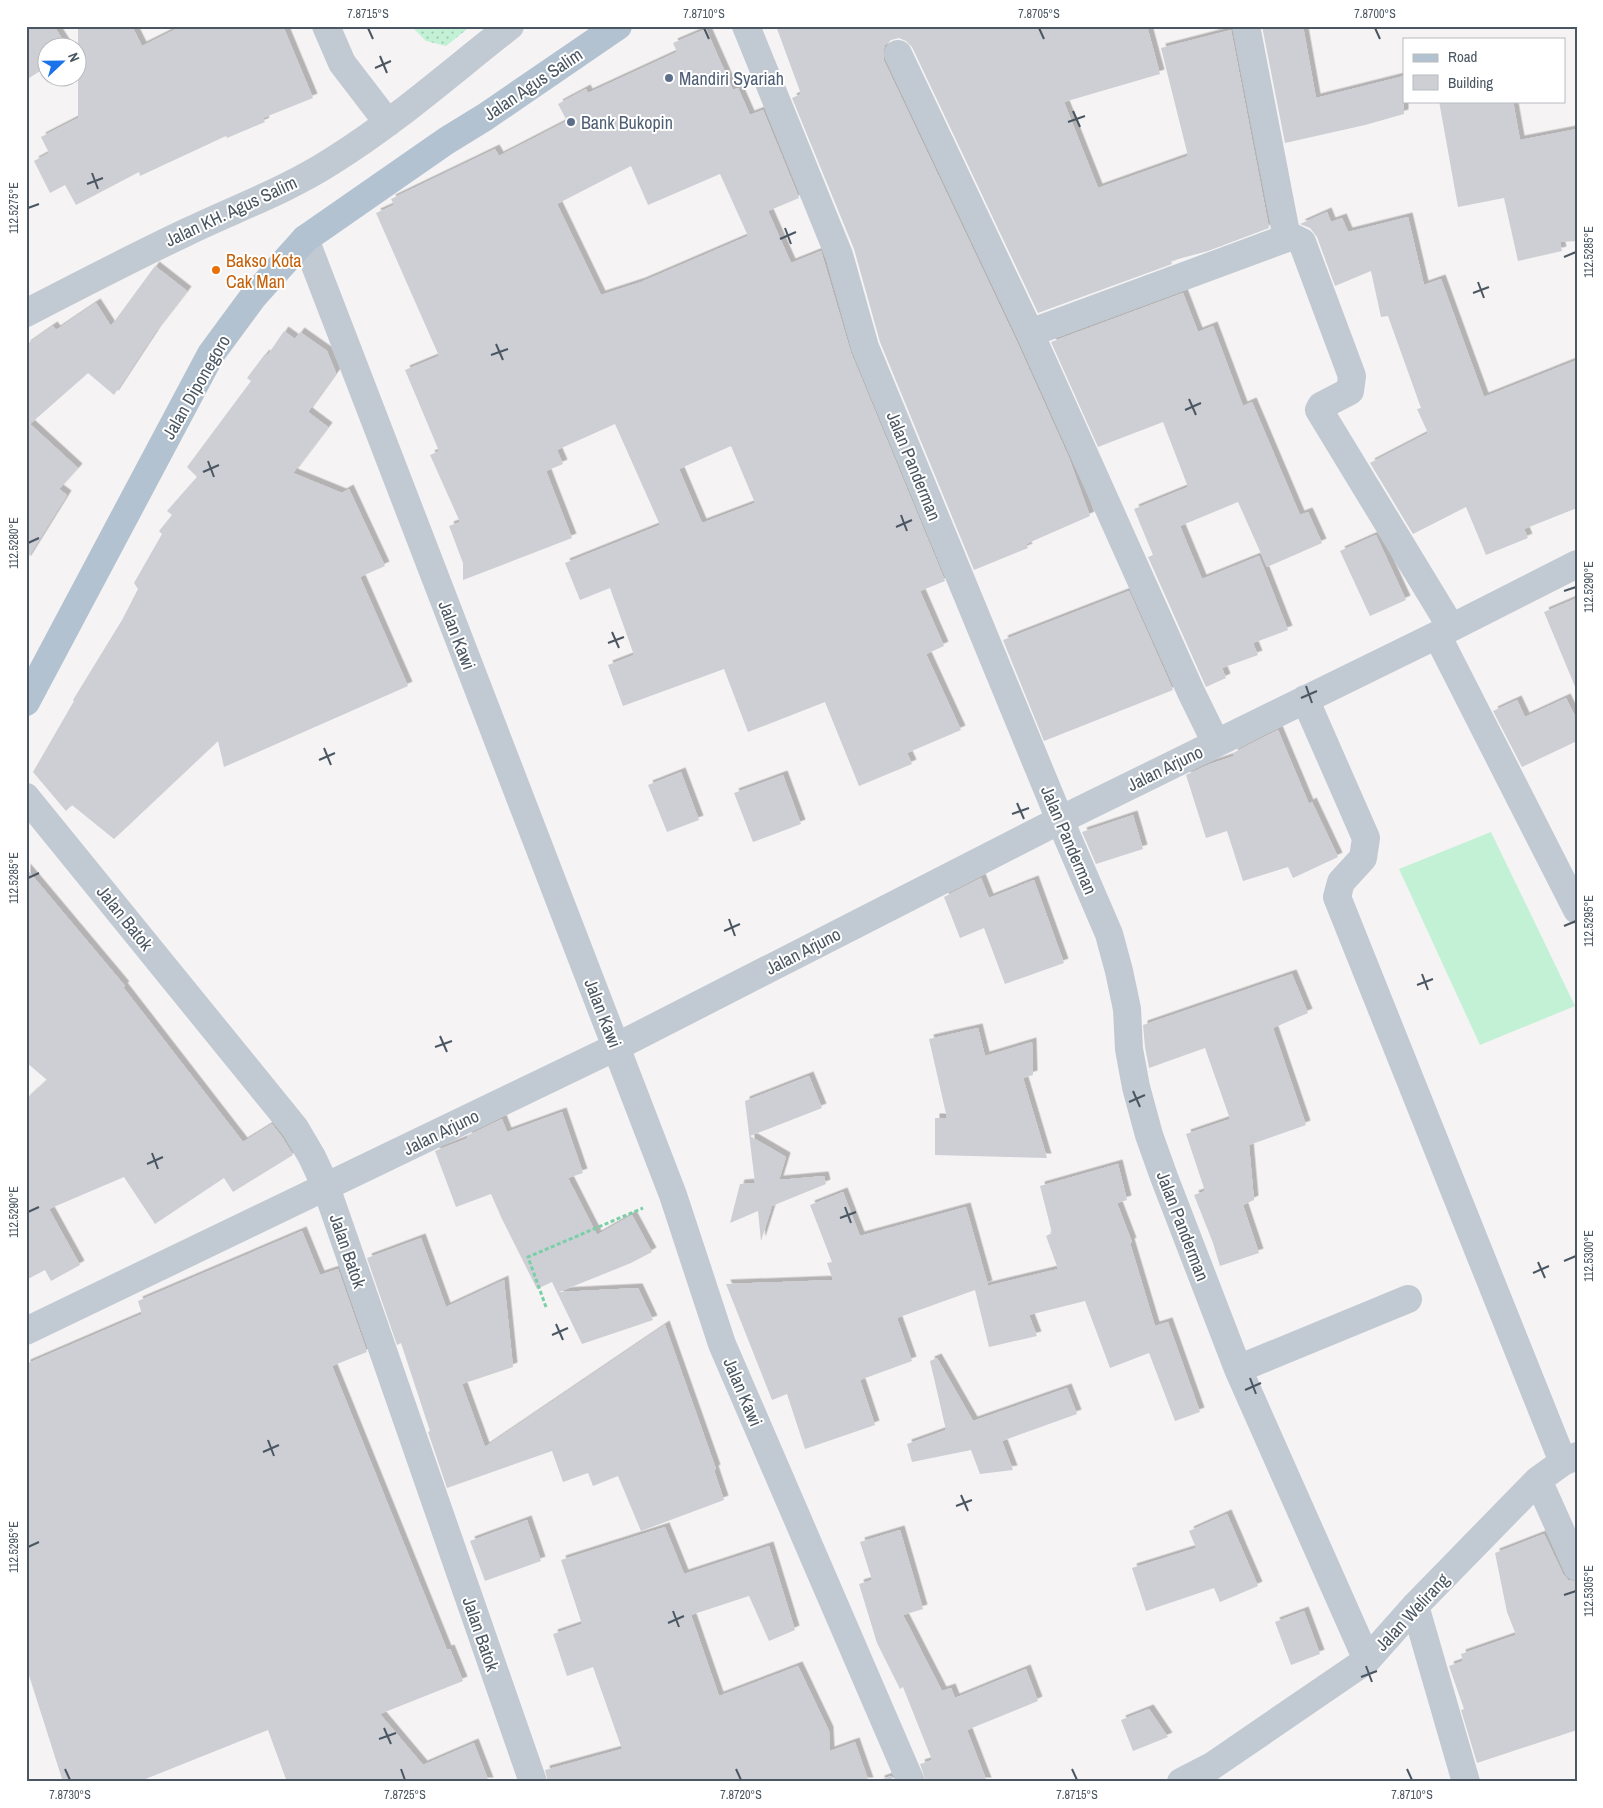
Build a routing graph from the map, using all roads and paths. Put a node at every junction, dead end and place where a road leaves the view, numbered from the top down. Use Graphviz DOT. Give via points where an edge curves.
graph roads {
  1 [pos="326,26"];
  2 [pos="510,26"];
  3 [pos="618,26"];
  4 [pos="746,26"];
  5 [pos="1246,26"];
  6 [pos="898,54"];
  7 [pos="388,124"];
  8 [pos="446,141"];
  9 [pos="1287,238"];
  10 [pos="305,239"];
  11 [pos="26,313"];
  12 [pos="1030,334"];
  13 [pos="1577,564"];
  14 [pos="1444,631"];
  15 [pos="28,693"];
  16 [pos="1305,699"];
  17 [pos="1216,742"];
  18 [pos="26,797"];
  19 [pos="1060,820"];
  20 [pos="1577,910"];
  21 [pos="616,1047"];
  22 [pos="326,1187"];
  23 [pos="674,1195"];
  24 [pos="1408,1299"];
  25 [pos="546,1307"];
  26 [pos="26,1330"];
  27 [pos="1238,1369"];
  28 [pos="1570,1459"];
  29 [pos="1538,1480"];
  30 [pos="1577,1567"];
  31 [pos="1415,1606"];
  32 [pos="1367,1660"];
  33 [pos="533,1782"];
  34 [pos="911,1782"];
  35 [pos="1181,1782"];
  36 [pos="1466,1782"];
  1 -- 7 [label="street" via="342,63"];
  2 -- 7 [label="street, Jalan KH. Agus Salim"];
  3 -- 8 [label="main road, Jalan Agus Salim"];
  4 -- 19 [label="street, Jalan Panderman" via="839,255 865,347"];
  5 -- 9 [label="street"];
  6 -- 12 [label="street"];
  7 -- 11 [label="street, Jalan KH. Agus Salim" via="291,184 188,231"];
  8 -- 10 [label="main road, Jalan Diponegoro"];
  9 -- 12 [label="street"];
  9 -- 14 [label="street" via="1302,242 1352,376 1350,391 1319,410"];
  10 -- 15 [label="main road, Jalan Diponegoro" via="253,297 211,354"];
  10 -- 21 [label="street, Jalan Kawi"];
  12 -- 17 [label="street"];
  13 -- 14 [label="street, Jalan Arjuno"];
  14 -- 16 [label="street, Jalan Arjuno"];
  14 -- 20 [label="street"];
  16 -- 17 [label="street, Jalan Arjuno"];
  16 -- 28 [label="street" via="1366,838 1363,858 1341,882 1337,897"];
  17 -- 19 [label="street, Jalan Arjuno"];
  18 -- 22 [label="street, Jalan Batok" via="295,1128"];
  19 -- 21 [label="street, Jalan Arjuno"];
  19 -- 27 [label="street, Jalan Panderman" via="1109,934 1127,1009 1129,1049 1136,1087 1149,1135"];
  21 -- 22 [label="street, Jalan Arjuno"];
  21 -- 23 [label="street, Jalan Kawi"];
  22 -- 26 [label="street, Jalan Arjuno"];
  22 -- 33 [label="street, Jalan Batok"];
  23 -- 25 [label="path" via="528,1257"];
  23 -- 34 [label="street, Jalan Kawi" via="722,1344"];
  24 -- 27 [label="street"];
  27 -- 32 [label="street, Jalan Panderman"];
  28 -- 29 [label="street, Jalan Welirang"];
  29 -- 30 [label="street"];
  29 -- 31 [label="street, Jalan Welirang"];
  31 -- 32 [label="street, Jalan Welirang"];
  31 -- 36 [label="street"];
  32 -- 35 [label="street, Jalan Welirang" via="1212,1766"];
}
